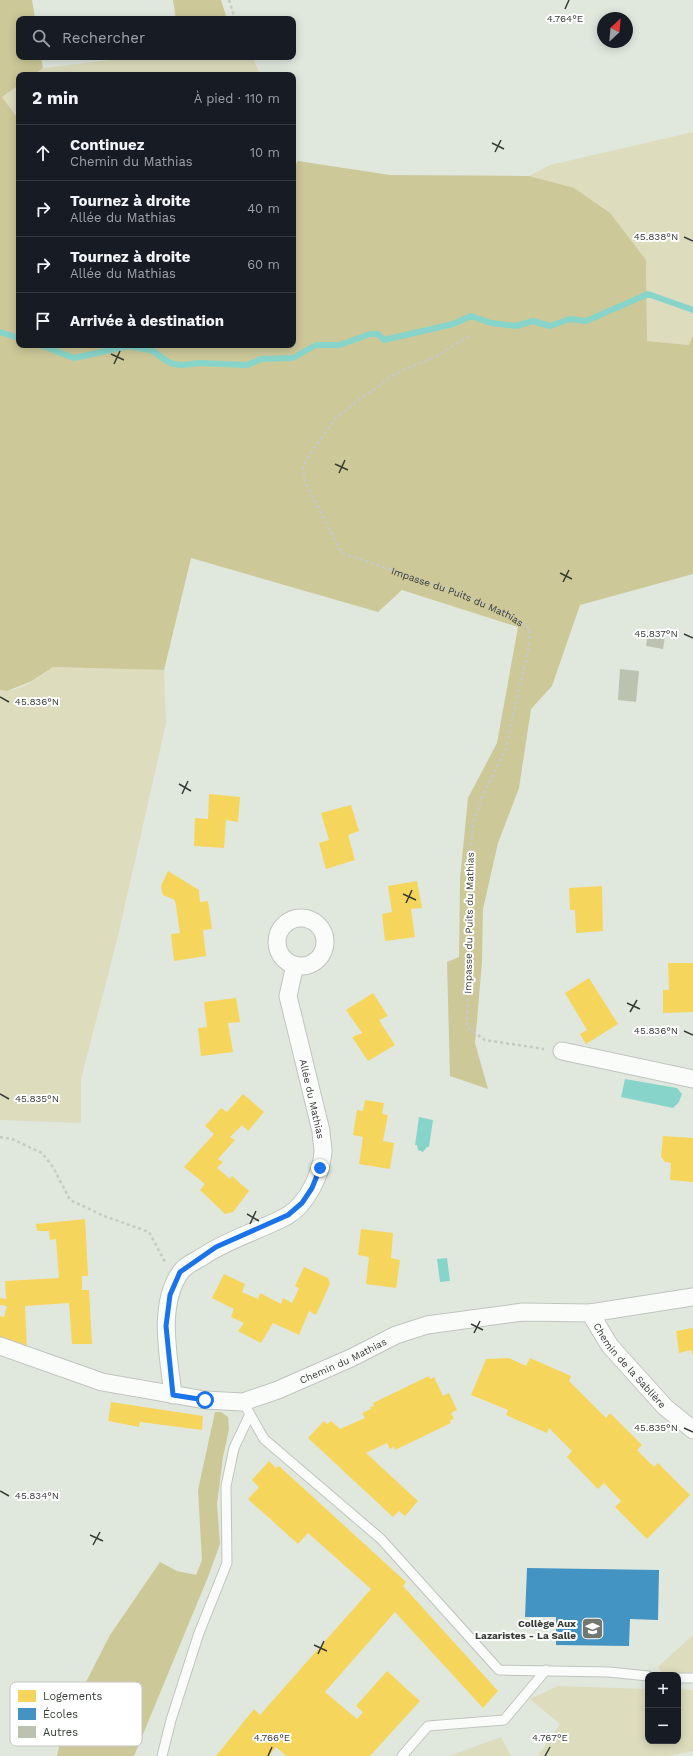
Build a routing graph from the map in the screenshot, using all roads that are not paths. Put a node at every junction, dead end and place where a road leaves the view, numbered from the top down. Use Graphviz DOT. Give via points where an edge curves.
graph roads {
  1 [pos="295,965"];
  2 [pos="562,1051"];
  3 [pos="693,1079"];
  4 [pos="693,1296"];
  5 [pos="590,1313"];
  6 [pos="0,1346"];
  7 [pos="173,1395"];
  8 [pos="247,1408"];
  9 [pos="693,1430"];
  10 [pos="546,1670"];
  11 [pos="645,1676"];
  12 [pos="681,1678"];
  13 [pos="693,1678"];
  14 [pos="162,1756"];
  15 [pos="402,1756"];
  1 -- 7 [label="street, Allée du Mathias" via="288,996 321,1131 323,1151 320,1168 312,1188 302,1203 288,1215 216,1247 180,1272 170,1295 166,1326"];
  2 -- 3 [label="street"];
  4 -- 5 [label="street, Chemin du Mathias"];
  5 -- 8 [label="street, Chemin du Mathias" via="523,1312 427,1325 396,1335 278,1390"];
  5 -- 9 [label="street, Chemin de la Sablière" via="610,1346 665,1407"];
  6 -- 7 [label="street, Chemin du Mathias" via="102,1382"];
  7 -- 8 [label="street, Chemin du Mathias"];
  8 -- 10 [label="lane" via="264,1439 381,1540 499,1670"];
  8 -- 14 [label="lane" via="234,1448 226,1486 227,1563 198,1633 170,1720"];
  10 -- 11 [label="lane"];
  10 -- 15 [label="lane" via="504,1720 428,1726"];
  12 -- 13 [label="lane"];
}
